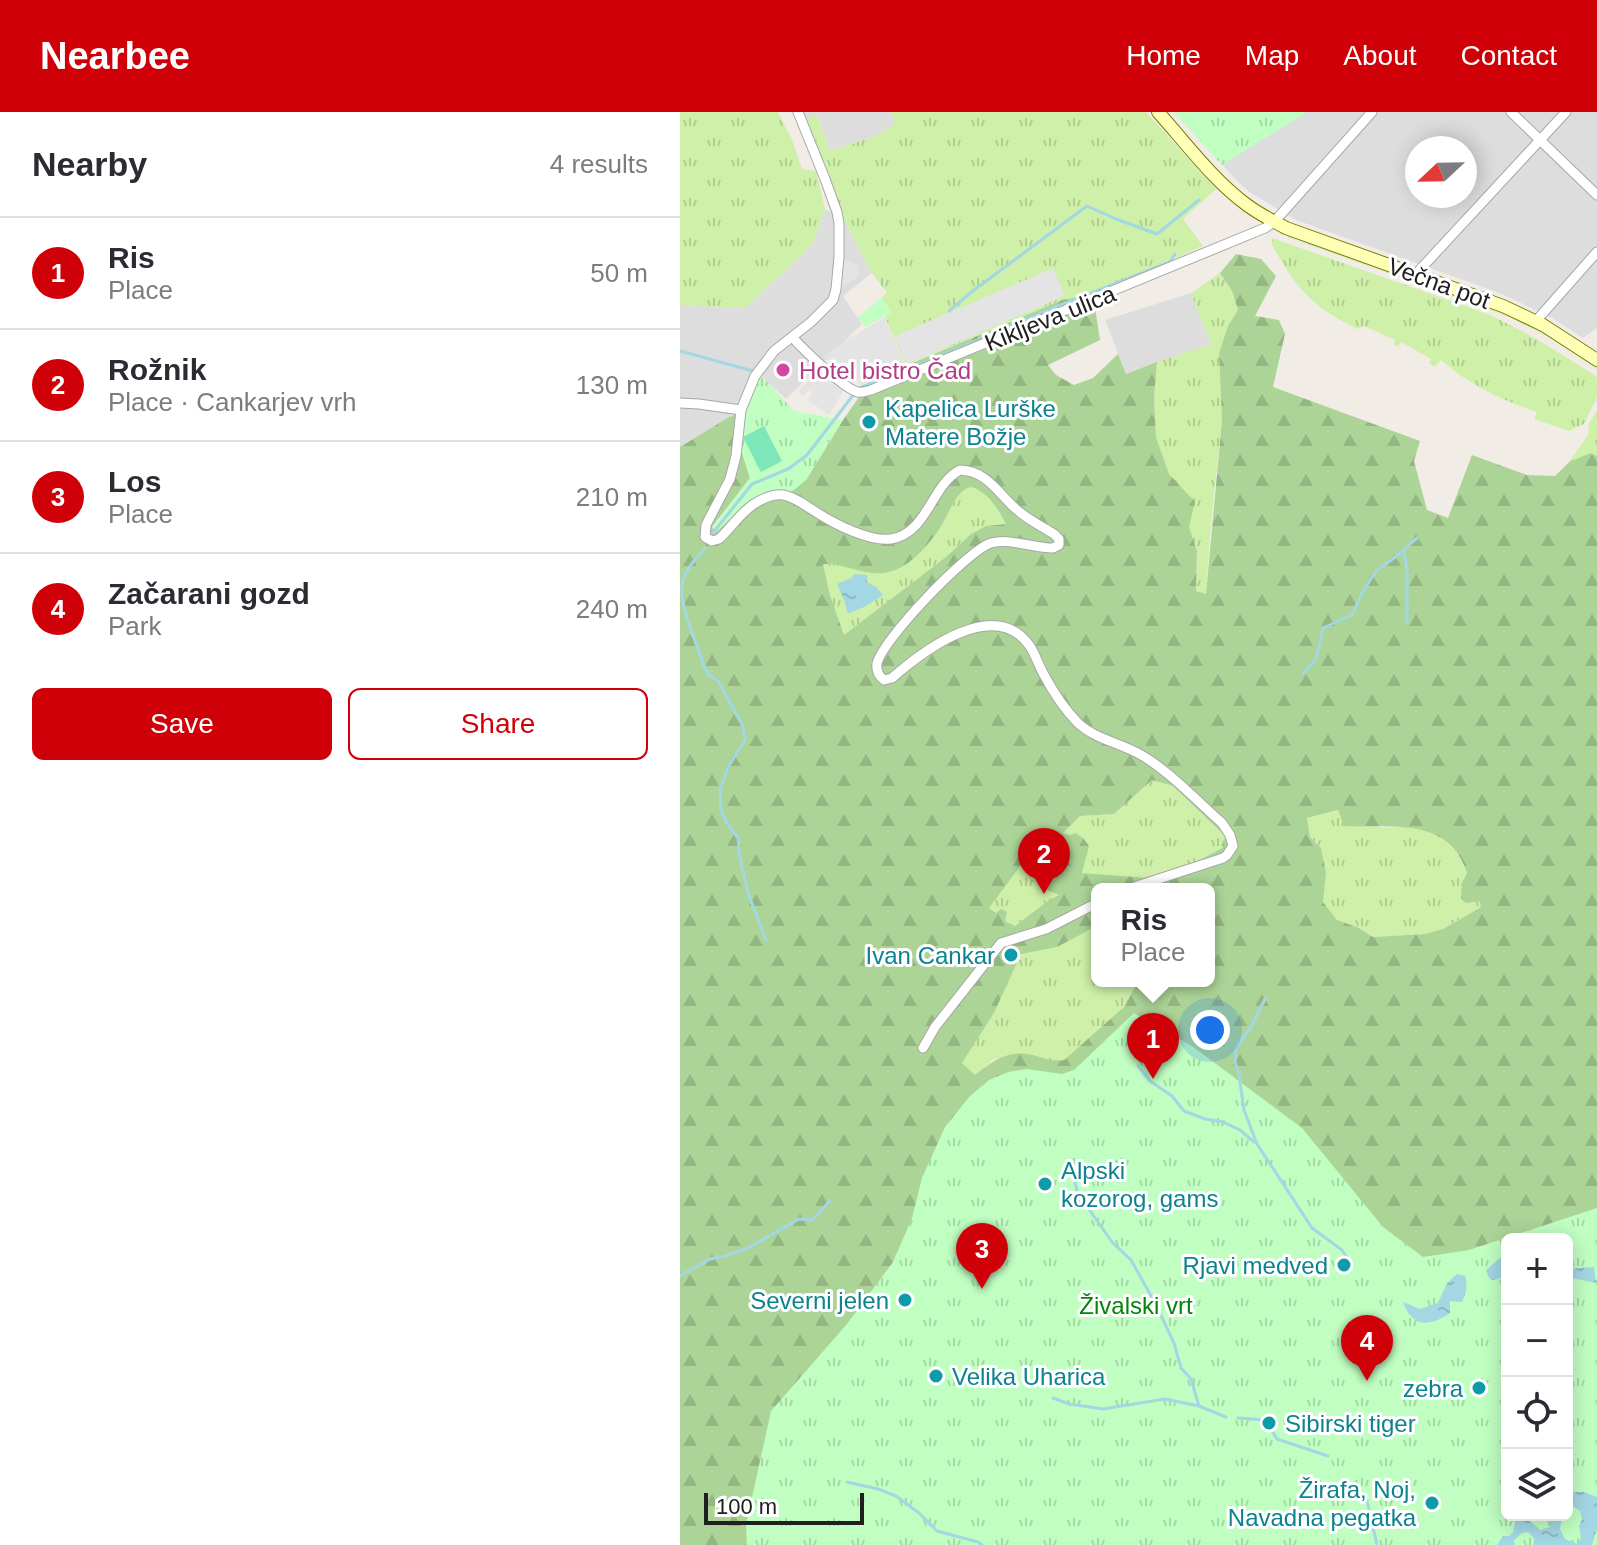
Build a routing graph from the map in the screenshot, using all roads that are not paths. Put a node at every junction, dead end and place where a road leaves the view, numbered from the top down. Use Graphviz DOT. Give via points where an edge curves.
graph roads {
  1 [pos="798,112"];
  2 [pos="1158,112"];
  3 [pos="1372,112"];
  4 [pos="1511,112"];
  5 [pos="1566,112"];
  6 [pos="1540,140"];
  7 [pos="1597,195"];
  8 [pos="1274,222"];
  9 [pos="1597,252"];
  10 [pos="1415,275"];
  11 [pos="1536,321"];
  12 [pos="792,337"];
  13 [pos="1597,360"];
  14 [pos="680,403"];
  15 [pos="741,410"];
  16 [pos="1146,883"];
  17 [pos="1091,906"];
  18 [pos="923,1048"];
  1 -- 12 [label="street" via="837,212 839,257 833,300"];
  2 -- 8 [label="main road, Večna pot" via="1231,191"];
  3 -- 8 [label="street"];
  4 -- 6 [label="street"];
  5 -- 6 [label="street"];
  6 -- 7 [label="street"];
  6 -- 10 [label="street"];
  8 -- 10 [label="main road, Večna pot"];
  8 -- 12 [label="street, Kikljeva ulica" via="867,392 843,382"];
  9 -- 11 [label="street"];
  10 -- 11 [label="main road, Večna pot"];
  11 -- 13 [label="main road, Večna pot"];
  12 -- 15 [label="street" via="763,364"];
  14 -- 15 [label="street"];
  15 -- 16 [label="street" via="730,479 706,525 707,540 719,539 752,505 783,495 853,531 889,539 917,523 960,470 983,476 1059,539 1053,548 1001,542 983,547 962,563 881,654 880,678 892,678 950,638 995,624 1021,636 1077,723 1147,758 1230,835 1233,846 1223,858"];
  17 -- 18 [label="street" via="1046,929 1001,943"];
}
